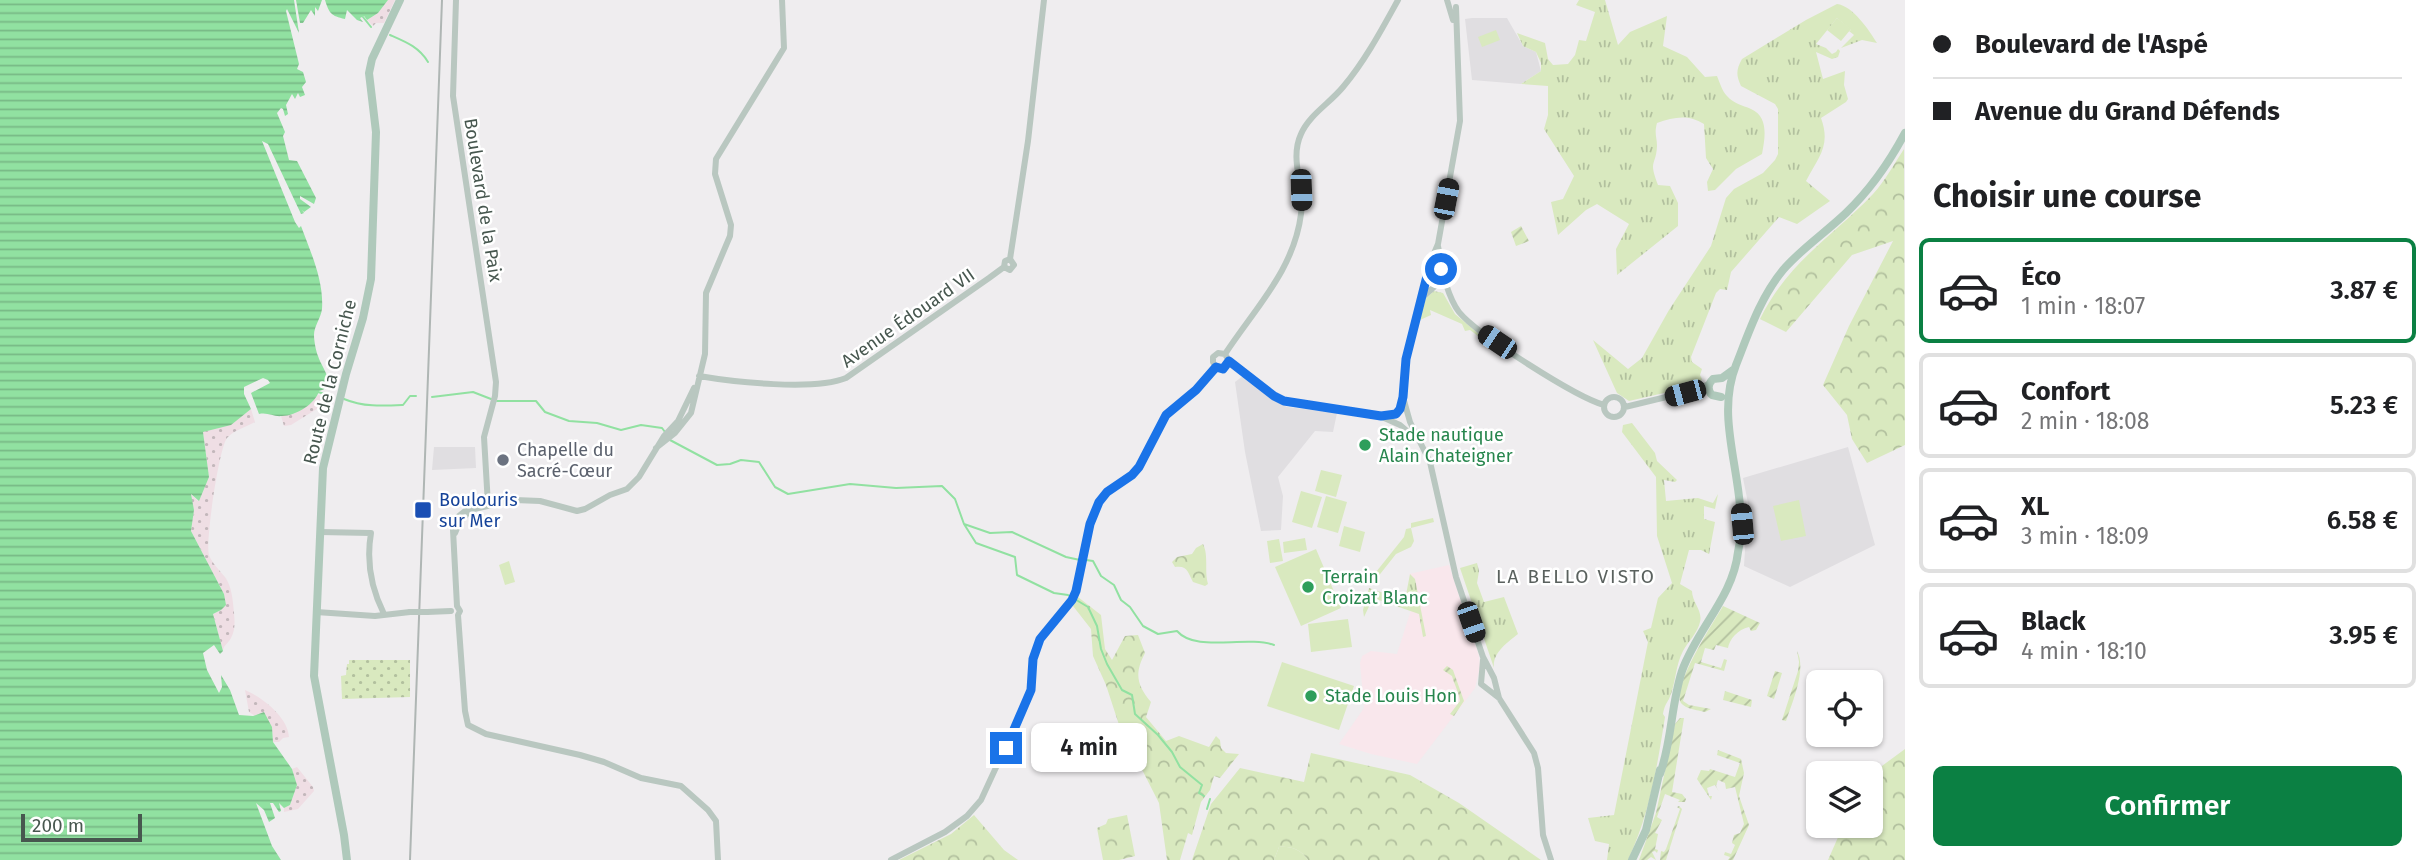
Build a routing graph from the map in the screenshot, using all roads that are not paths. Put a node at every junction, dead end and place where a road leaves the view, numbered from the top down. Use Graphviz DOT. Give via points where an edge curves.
graph roads {
  1 [pos="400,0"];
  2 [pos="456,0"];
  3 [pos="782,0"];
  4 [pos="1044,0"];
  5 [pos="1398,0"];
  6 [pos="1451,3"];
  7 [pos="1905,133"];
  8 [pos="1438,244"];
  9 [pos="1429,268"];
  10 [pos="1441,269"];
  11 [pos="1444,278"];
  12 [pos="1426,280"];
  13 [pos="1435,287"];
  14 [pos="1448,292"];
  15 [pos="1422,299"];
  16 [pos="1225,354"];
  17 [pos="1223,366"];
  18 [pos="1735,368"];
  19 [pos="1722,378"];
  20 [pos="698,380"];
  21 [pos="1710,388"];
  22 [pos="1726,392"];
  23 [pos="1403,397"];
  24 [pos="1604,405"];
  25 [pos="1625,407"];
  26 [pos="1397,413"];
  27 [pos="1381,416"];
  28 [pos="1408,416"];
  29 [pos="1399,424"];
  30 [pos="1417,439"];
  31 [pos="488,505"];
  32 [pos="320,532"];
  33 [pos="454,608"];
  34 [pos="316,612"];
  35 [pos="384,614"];
  36 [pos="1483,657"];
  37 [pos="1482,677"];
  38 [pos="1494,679"];
  39 [pos="1487,689"];
  40 [pos="1499,698"];
  41 [pos="347,860"];
  42 [pos="718,860"];
  43 [pos="891,860"];
  44 [pos="1551,860"];
  45 [pos="1632,860"];
  1 -- 32 [label="main road, Route de la Corniche" via="369,73 376,127 371,279 324,460"];
  2 -- 31 [label="street, Boulevard de la Paix" via="453,96 496,389 484,437"];
  3 -- 20 [label="street" via="784,48 716,159 715,174 731,225 706,293 706,348"];
  4 -- 20 [label="street, Avenue Édouard VII" via="1028,141 1010,260 1004,268 846,378 794,384"];
  5 -- 16 [label="street" via="1350,78 1300,136 1296,160 1302,209 1286,267"];
  6 -- 8 [label="street" via="1461,121"];
  7 -- 18 [label="main road" via="1862,196 1777,278 1759,308"];
  8 -- 9 [label="street"];
  8 -- 10 [label="street"];
  9 -- 10 [label="street"];
  9 -- 12 [label="street"];
  10 -- 11 [label="street"];
  11 -- 13 [label="street"];
  11 -- 14 [label="street"];
  12 -- 13 [label="street"];
  12 -- 15 [label="street"];
  13 -- 14 [label="street"];
  13 -- 15 [label="street"];
  14 -- 24 [label="street" via="1458,312 1484,333 1557,381"];
  15 -- 23 [label="street" via="1406,359"];
  16 -- 17 [label="street"];
  16 -- 17 [label="street" via="1214,355 1213,362"];
  17 -- 27 [label="street" via="1284,401"];
  17 -- 43 [label="street" via="1166,415 1139,467 1099,502 1076,591 1040,639 1028,698 981,800 948,830"];
  18 -- 19 [label="main road"];
  18 -- 22 [label="main road"];
  19 -- 21 [label="main road" via="1716,378"];
  19 -- 22 [label="main road"];
  20 -- 31 [label="street" via="678,421 627,489 585,509 540,501"];
  21 -- 22 [label="main road" via="1715,397"];
  21 -- 25 [label="street"];
  22 -- 45 [label="main road" via="1727,454 1737,510 1734,559 1678,672 1660,774 1646,830"];
  23 -- 26 [label="street"];
  23 -- 28 [label="street"];
  24 -- 25 [label="street" via="1615,397"];
  24 -- 25 [label="street" via="1613,417 1622,415"];
  26 -- 27 [label="street"];
  26 -- 28 [label="street" via="1403,411"];
  26 -- 29 [label="street"];
  27 -- 29 [label="street"];
  28 -- 29 [label="street" via="1406,423"];
  28 -- 30 [label="street"];
  29 -- 30 [label="street"];
  30 -- 36 [label="street" via="1430,462 1452,564"];
  31 -- 33 [label="street" via="461,512 455,536"];
  32 -- 34 [label="main road, Route de la Corniche"];
  32 -- 35 [label="street" via="371,533 370,576"];
  33 -- 35 [label="street, bridge"];
  33 -- 42 [label="street" via="460,610 468,725 486,734 580,755 641,778 681,786 716,821"];
  34 -- 35 [label="street"];
  34 -- 41 [label="main road, Route de la Corniche" via="314,676"];
  36 -- 37 [label="street"];
  36 -- 38 [label="street"];
  37 -- 38 [label="street" via="1486,674"];
  37 -- 39 [label="street" via="1481,684"];
  38 -- 39 [label="street"];
  38 -- 40 [label="street"];
  39 -- 40 [label="street"];
  40 -- 44 [label="street" via="1536,759 1543,835"];
}
